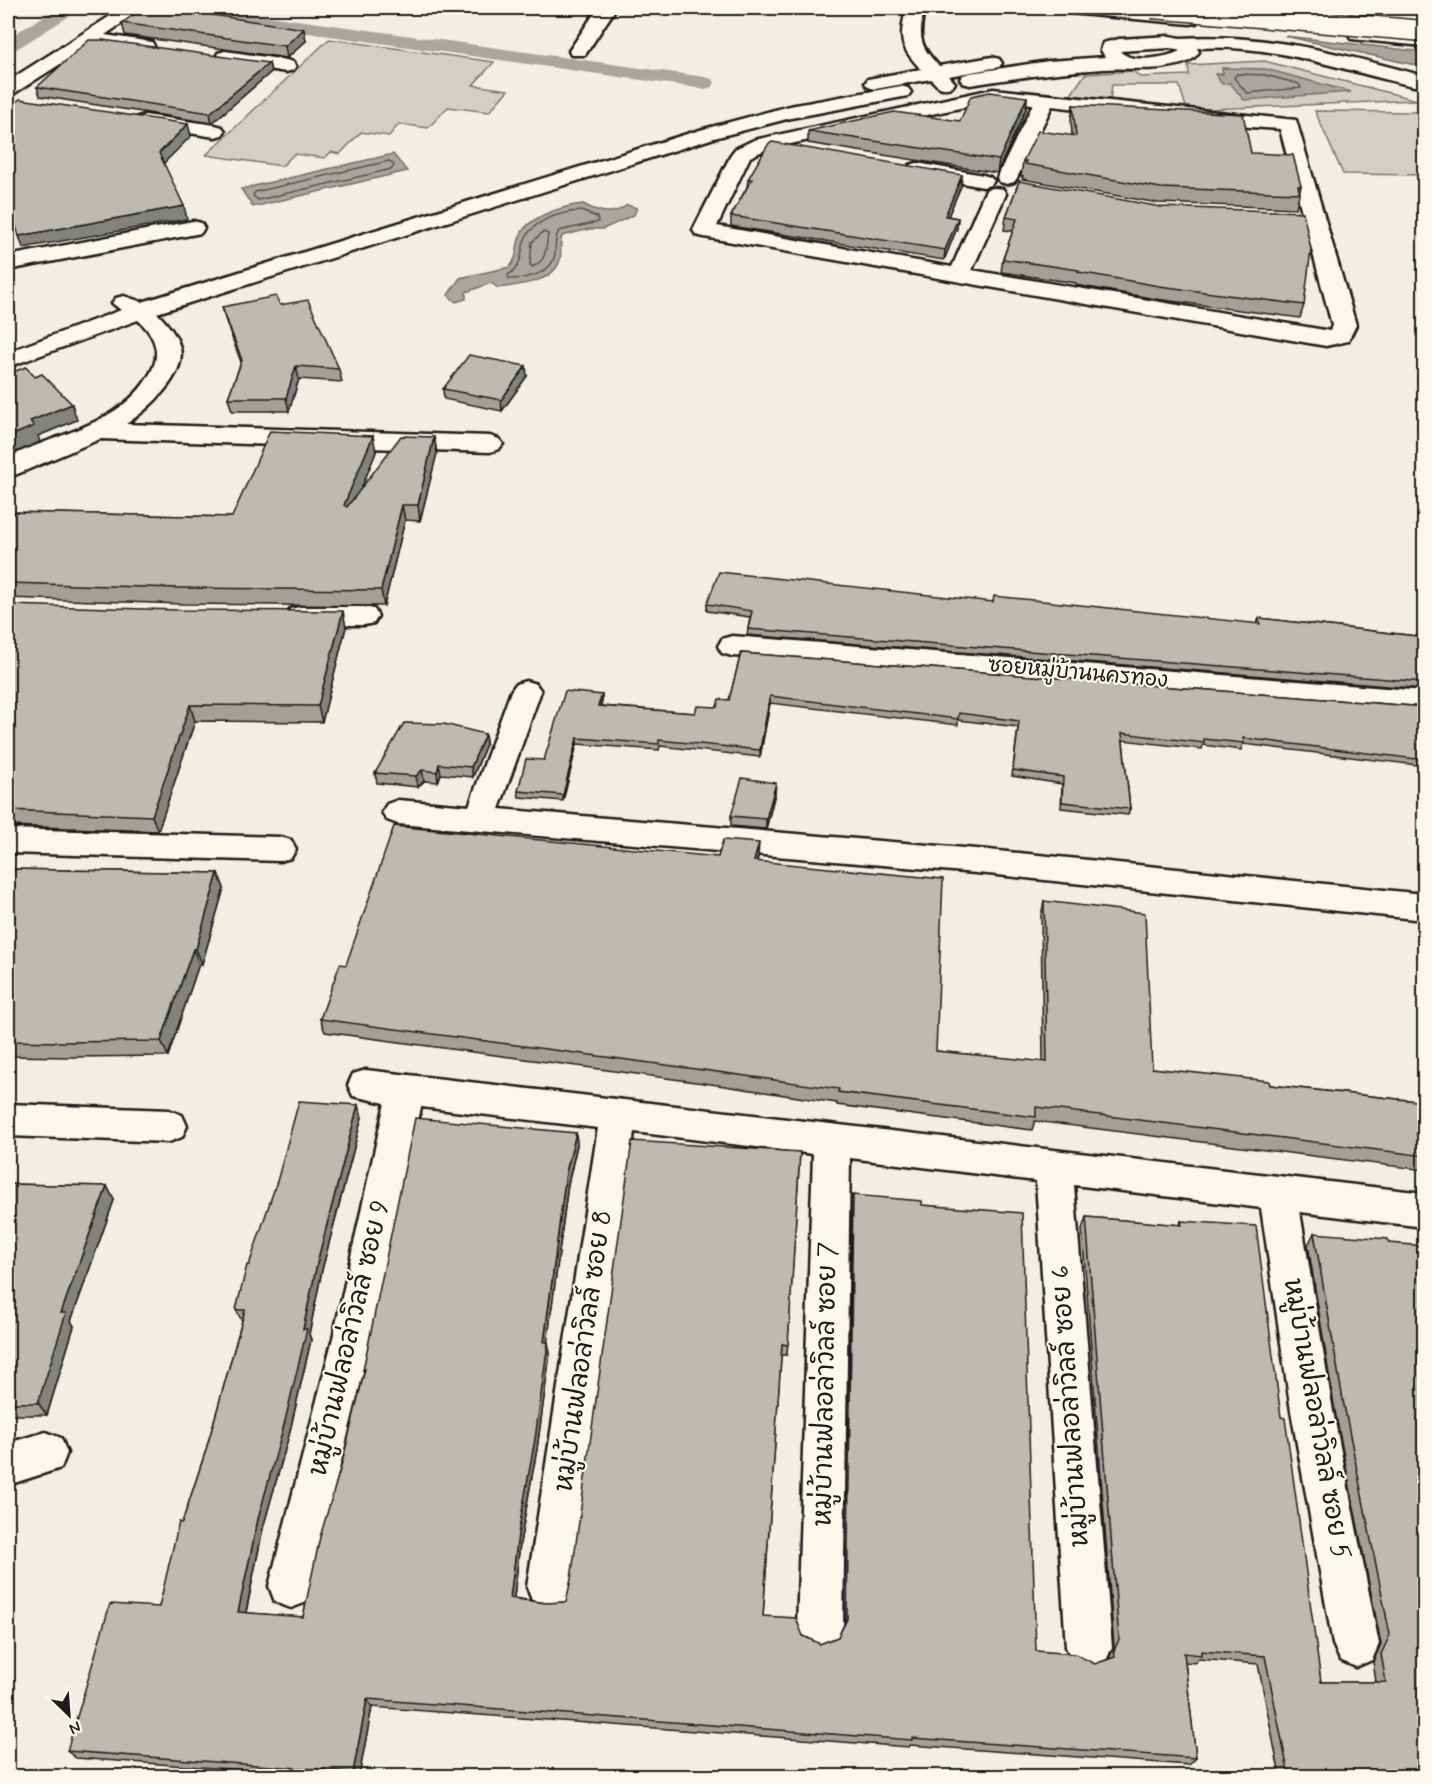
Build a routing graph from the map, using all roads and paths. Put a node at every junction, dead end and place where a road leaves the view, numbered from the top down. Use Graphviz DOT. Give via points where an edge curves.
graph roads {
  1 [pos="607,8"];
  2 [pos="915,8"];
  3 [pos="1068,8"];
  4 [pos="1152,8"];
  5 [pos="1282,8"];
  6 [pos="1336,8"];
  7 [pos="133,9"];
  8 [pos="1425,16"];
  9 [pos="1314,31"];
  10 [pos="1425,31"];
  11 [pos="90,39"];
  12 [pos="1425,41"];
  13 [pos="159,48"];
  14 [pos="1185,48"];
  15 [pos="578,51"];
  16 [pos="205,55"];
  17 [pos="1080,57"];
  18 [pos="286,66"];
  19 [pos="1049,67"];
  20 [pos="939,78"];
  21 [pos="1425,82"];
  22 [pos="1425,94"];
  23 [pos="11,97"];
  24 [pos="1045,100"];
  25 [pos="123,118"];
  26 [pos="215,131"];
  27 [pos="761,144"];
  28 [pos="818,153"];
  29 [pos="897,166"];
  30 [pos="1006,186"];
  31 [pos="1292,217"];
  32 [pos="1316,217"];
  33 [pos="193,228"];
  34 [pos="8,263"];
  35 [pos="959,275"];
  36 [pos="116,300"];
  37 [pos="142,310"];
  38 [pos="8,339"];
  39 [pos="8,360"];
  40 [pos="100,430"];
  41 [pos="490,444"];
  42 [pos="8,470"];
  43 [pos="273,615"];
  44 [pos="364,616"];
  45 [pos="732,646"];
  46 [pos="526,691"];
  47 [pos="1425,701"];
  48 [pos="398,812"];
  49 [pos="480,819"];
  50 [pos="8,841"];
  51 [pos="280,849"];
  52 [pos="1425,907"];
  53 [pos="366,1085"];
  54 [pos="406,1090"];
  55 [pos="618,1116"];
  56 [pos="8,1120"];
  57 [pos="169,1126"];
  58 [pos="832,1142"];
  59 [pos="1054,1165"];
  60 [pos="1278,1194"];
  61 [pos="1425,1210"];
  62 [pos="291,1586"];
  63 [pos="549,1587"];
  64 [pos="820,1627"];
  65 [pos="1356,1644"];
  66 [pos="1089,1647"];
  1 -- 15 [label="main road"];
  2 -- 20 [label="main road" via="910,37 916,53"];
  3 -- 9 [label="main road"];
  4 -- 10 [label="main road, bridge"];
  5 -- 9 [label="main road" via="1301,16"];
  6 -- 8 [label="main road"];
  7 -- 11 [label="main road"];
  9 -- 12 [label="main road"];
  11 -- 13 [label="main road"];
  11 -- 23 [label="main road"];
  14 -- 17 [label="main road" via="1187,57 1175,61 1131,63 1115,54"];
  14 -- 21 [label="main road" via="1231,40 1280,45"];
  14 -- 22 [label="main road" via="1277,55"];
  16 -- 18 [label="main road"];
  17 -- 19 [label="main road"];
  17 -- 20 [label="main road"];
  17 -- 24 [label="main road"];
  19 -- 20 [label="main road"];
  19 -- 24 [label="main road"];
  20 -- 36 [label="main road" via="770,104 642,138"];
  20 -- 37 [label="main road" via="707,134"];
  24 -- 27 [label="main road" via="993,95"];
  24 -- 30 [label="main road"];
  24 -- 32 [label="main road" via="1289,124"];
  25 -- 26 [label="main road"];
  27 -- 28 [label="main road"];
  27 -- 35 [label="main road" via="742,153 704,230"];
  29 -- 30 [label="main road"];
  30 -- 35 [label="main road"];
  31 -- 32 [label="main road"];
  32 -- 35 [label="main road" via="1344,325 1340,336 1326,339"];
  33 -- 34 [label="main road"];
  36 -- 37 [label="main road"];
  36 -- 38 [label="main road"];
  37 -- 39 [label="main road"];
  37 -- 40 [label="main road" via="168,346 167,364 155,388"];
  40 -- 41 [label="main road"];
  40 -- 42 [label="main road"];
  43 -- 44 [label="main road"];
  45 -- 47 [label="main road, ซอยหมู่บ้านนครทอง"];
  46 -- 49 [label="main road"];
  48 -- 49 [label="main road"];
  49 -- 52 [label="main road" via="988,862"];
  50 -- 51 [label="main road"];
  53 -- 54 [label="main road"];
  54 -- 55 [label="main road"];
  54 -- 62 [label="main road, หมู่บ้านฟลอล่าวิลล์ ซอย 9" via="353,1338"];
  55 -- 58 [label="main road"];
  55 -- 63 [label="main road, หมู่บ้านฟลอล่าวิลล์ ซอย 8"];
  56 -- 57 [label="main road"];
  58 -- 59 [label="main road"];
  58 -- 64 [label="main road, หมู่บ้านฟลอล่าวิลล์ ซอย 7"];
  59 -- 60 [label="main road"];
  59 -- 66 [label="main road, หมู่บ้านฟลอล่าวิลล์ ซอย 6"];
  60 -- 61 [label="main road"];
  60 -- 65 [label="main road, หมู่บ้านฟลอล่าวิลล์ ซอย 5" via="1312,1411"];
}
